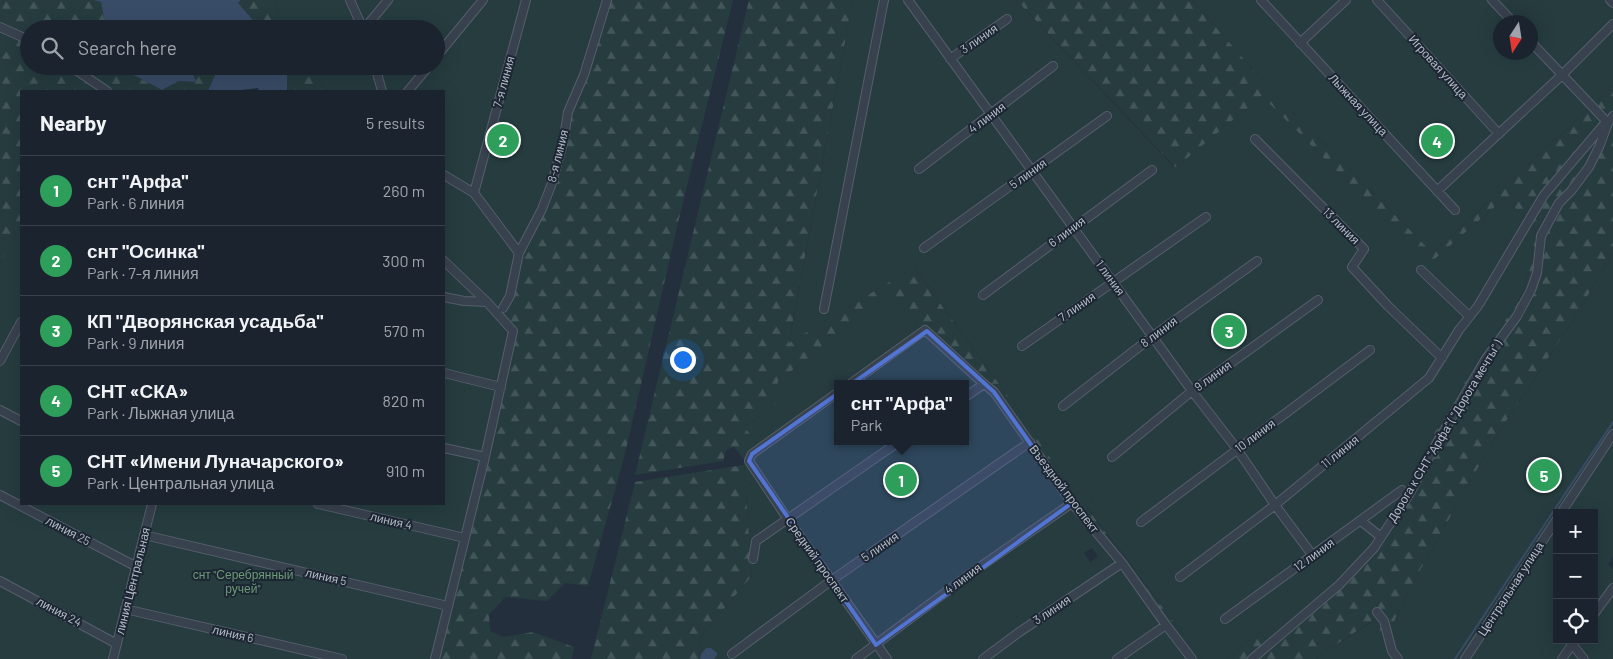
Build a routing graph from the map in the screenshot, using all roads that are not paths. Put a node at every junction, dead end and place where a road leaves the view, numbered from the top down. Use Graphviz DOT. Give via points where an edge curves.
graph roads {
  1 [pos="350,0"];
  2 [pos="388,0"];
  3 [pos="484,0"];
  4 [pos="526,0"];
  5 [pos="607,0"];
  6 [pos="884,0"];
  7 [pos="1261,0"];
  8 [pos="1346,0"];
  9 [pos="1377,0"];
  10 [pos="1492,0"];
  11 [pos="1610,0"];
  12 [pos="910,1"];
  13 [pos="1613,3"];
  14 [pos="1506,15"];
  15 [pos="1007,19"];
  16 [pos="360,20"];
  17 [pos="371,20"];
  18 [pos="1613,24"];
  19 [pos="0,27"];
  20 [pos="20,36"];
  21 [pos="1300,42"];
  22 [pos="445,46"];
  23 [pos="1538,50"];
  24 [pos="950,59"];
  25 [pos="1053,66"];
  26 [pos="83,75"];
  27 [pos="378,75"];
  28 [pos="421,75"];
  29 [pos="1562,75"];
  30 [pos="106,90"];
  31 [pos="382,90"];
  32 [pos="409,90"];
  33 [pos="991,115"];
  34 [pos="1107,116"];
  35 [pos="1610,120"];
  36 [pos="1499,134"];
  37 [pos="1255,139"];
  38 [pos="919,169"];
  39 [pos="1152,170"];
  40 [pos="1032,171"];
  41 [pos="445,176"];
  42 [pos="1437,191"];
  43 [pos="474,193"];
  44 [pos="1455,210"];
  45 [pos="1206,217"];
  46 [pos="1073,227"];
  47 [pos="924,248"];
  48 [pos="518,253"];
  49 [pos="1257,261"];
  50 [pos="445,262"];
  51 [pos="1421,270"];
  52 [pos="1113,282"];
  53 [pos="983,295"];
  54 [pos="445,297"];
  55 [pos="1318,300"];
  56 [pos="487,302"];
  57 [pos="503,308"];
  58 [pos="824,309"];
  59 [pos="1469,316"];
  60 [pos="19,332"];
  61 [pos="1152,336"];
  62 [pos="1022,346"];
  63 [pos="1370,350"];
  64 [pos="1442,358"];
  65 [pos="0,361"];
  66 [pos="445,372"];
  67 [pos="856,380"];
  68 [pos="984,384"];
  69 [pos="501,387"];
  70 [pos="1192,391"];
  71 [pos="969,394"];
  72 [pos="834,395"];
  73 [pos="1063,406"];
  74 [pos="0,410"];
  75 [pos="20,420"];
  76 [pos="1613,434"];
  77 [pos="1030,442"];
  78 [pos="894,445"];
  79 [pos="445,448"];
  80 [pos="1237,449"];
  81 [pos="485,457"];
  82 [pos="1112,457"];
  83 [pos="1402,490"];
  84 [pos="0,495"];
  85 [pos="1072,503"];
  86 [pos="152,505"];
  87 [pos="322,505"];
  88 [pos="1275,505"];
  89 [pos="1564,509"];
  90 [pos="787,518"];
  91 [pos="1361,521"];
  92 [pos="1141,522"];
  93 [pos="1553,525"];
  94 [pos="144,535"];
  95 [pos="1381,537"];
  96 [pos="465,538"];
  97 [pos="1313,556"];
  98 [pos="753,558"];
  99 [pos="1122,563"];
  100 [pos="137,567"];
  101 [pos="1180,577"];
  102 [pos="832,580"];
  103 [pos="0,581"];
  104 [pos="1613,590"];
  105 [pos="448,606"];
  106 [pos="125,609"];
  107 [pos="1598,609"];
  108 [pos="1377,612"];
  109 [pos="1225,619"];
  110 [pos="1166,626"];
  111 [pos="117,644"];
  112 [pos="1572,644"];
  113 [pos="1574,644"];
  114 [pos="876,645"];
  115 [pos="732,654"];
  116 [pos="113,659"];
  117 [pos="342,659"];
  118 [pos="435,659"];
  119 [pos="856,659"];
  120 [pos="887,659"];
  121 [pos="983,659"];
  122 [pos="1117,659"];
  123 [pos="1192,659"];
  124 [pos="1252,659"];
  125 [pos="1398,659"];
  126 [pos="1465,659"];
  127 [pos="1562,659"];
  128 [pos="1584,659"];
  1 -- 16 [label="street"];
  2 -- 17 [label="street"];
  3 -- 22 [label="street"];
  4 -- 43 [label="street, 7-я линия"];
  5 -- 48 [label="street, 8-я линия" via="584,76 568,112 552,183"];
  6 -- 58 [label="street"];
  7 -- 21 [label="street, Лыжная улица"];
  8 -- 21 [label="street"];
  9 -- 36 [label="street, Игровая улица"];
  10 -- 14 [label="street"];
  11 -- 13 [label="street"];
  12 -- 24 [label="street, 1 линия"];
  15 -- 24 [label="street, 3 линия"];
  18 -- 29 [label="street"];
  19 -- 20 [label="street"];
  21 -- 42 [label="street, Лыжная улица"];
  23 -- 29 [label="street"];
  24 -- 33 [label="street, 1 линия"];
  25 -- 33 [label="street, 4 линия"];
  26 -- 30 [label="street"];
  27 -- 31 [label="street"];
  28 -- 32 [label="street"];
  29 -- 35 [label="street"];
  29 -- 36 [label="street"];
  33 -- 38 [label="street, 4 линия"];
  33 -- 40 [label="street, 1 линия"];
  34 -- 40 [label="street, 5 линия"];
  35 -- 59 [label="street, 11 линия" via="1544,196"];
  35 -- 95 [label="street, Дорога к СНТ \"Арфа\" ( \"Дорога мечты\" )" via="1589,167 1559,203 1541,236 1537,273 1517,316 1485,360 1410,493"];
  36 -- 42 [label="street"];
  37 -- 64 [label="street, 13 линия" via="1364,249 1352,267"];
  39 -- 46 [label="street, 6 линия"];
  40 -- 46 [label="street, 1 линия"];
  40 -- 47 [label="street, 5 линия"];
  41 -- 43 [label="street"];
  42 -- 44 [label="street, Лыжная улица"];
  43 -- 48 [label="street"];
  45 -- 52 [label="street, 7 линия"];
  46 -- 52 [label="street, 1 линия"];
  46 -- 53 [label="street, 6 линия"];
  48 -- 57 [label="street, 8-я линия" via="510,296"];
  49 -- 61 [label="street, 8 линия"];
  50 -- 56 [label="street"];
  51 -- 59 [label="street"];
  52 -- 61 [label="street, 1 линия"];
  52 -- 62 [label="street, 7 линия"];
  54 -- 56 [label="street"];
  55 -- 70 [label="street, 9 линия"];
  56 -- 69 [label="street" via="513,331"];
  59 -- 64 [label="street, 11 линия"];
  60 -- 65 [label="street"];
  61 -- 70 [label="street, 1 линия"];
  61 -- 73 [label="street, 8 линия"];
  63 -- 80 [label="street, 10 линия"];
  64 -- 88 [label="street, 11 линия" via="1429,378"];
  66 -- 69 [label="street"];
  67 -- 68 [label="street, Въездной проспект" via="925,330"];
  68 -- 71 [label="street"];
  68 -- 77 [label="street, Въездной проспект" via="994,392"];
  69 -- 81 [label="street"];
  70 -- 80 [label="street, 1 линия"];
  70 -- 82 [label="street, 9 линия"];
  72 -- 90 [label="street, Средний проспект" via="752,454 749,461"];
  74 -- 75 [label="street"];
  76 -- 89 [label="street"];
  77 -- 85 [label="street, Въездной проспект"];
  77 -- 102 [label="street, 5 линия"];
  78 -- 90 [label="street"];
  79 -- 81 [label="street"];
  80 -- 88 [label="street, 1 линия"];
  80 -- 92 [label="street, 10 линия"];
  81 -- 96 [label="street"];
  83 -- 91 [label="street, 12 линия"];
  84 -- 100 [label="street, линия 25"];
  85 -- 99 [label="street, Въездной проспект"];
  85 -- 114 [label="street, 4 линия"];
  86 -- 94 [label="street, линия Центральная"];
  87 -- 96 [label="street, линия 4"];
  88 -- 97 [label="street, 1 линия"];
  88 -- 101 [label="street, 11 линия"];
  90 -- 98 [label="street" via="756,541"];
  90 -- 102 [label="street, Средний проспект"];
  91 -- 95 [label="street"];
  91 -- 97 [label="street, 12 линия"];
  93 -- 126 [label="street, Центральная улица"];
  94 -- 100 [label="street, линия Центральная"];
  94 -- 105 [label="street, линия 5"];
  95 -- 124 [label="street, Дорога к СНТ \"Арфа\" ( \"Дорога мечты\" )" via="1339,586"];
  96 -- 105 [label="street"];
  97 -- 109 [label="street, 12 линия"];
  99 -- 110 [label="street, Въездной проспект"];
  99 -- 121 [label="street, 3 линия"];
  100 -- 106 [label="street, линия Центральная"];
  102 -- 114 [label="street, Средний проспект"];
  102 -- 115 [label="street, 5 линия"];
  103 -- 111 [label="street, линия 24"];
  104 -- 107 [label="street"];
  105 -- 118 [label="street"];
  106 -- 111 [label="street, линия Центральная"];
  106 -- 117 [label="street, линия 6"];
  108 -- 125 [label="street" via="1384,621 1392,651"];
  110 -- 122 [label="street"];
  110 -- 123 [label="street, Въездной проспект"];
  111 -- 116 [label="street, линия Центральная"];
  112 -- 127 [label="street"];
  113 -- 128 [label="street"];
  114 -- 119 [label="street, 4 линия"];
  114 -- 120 [label="street, Средний проспект"];
}
